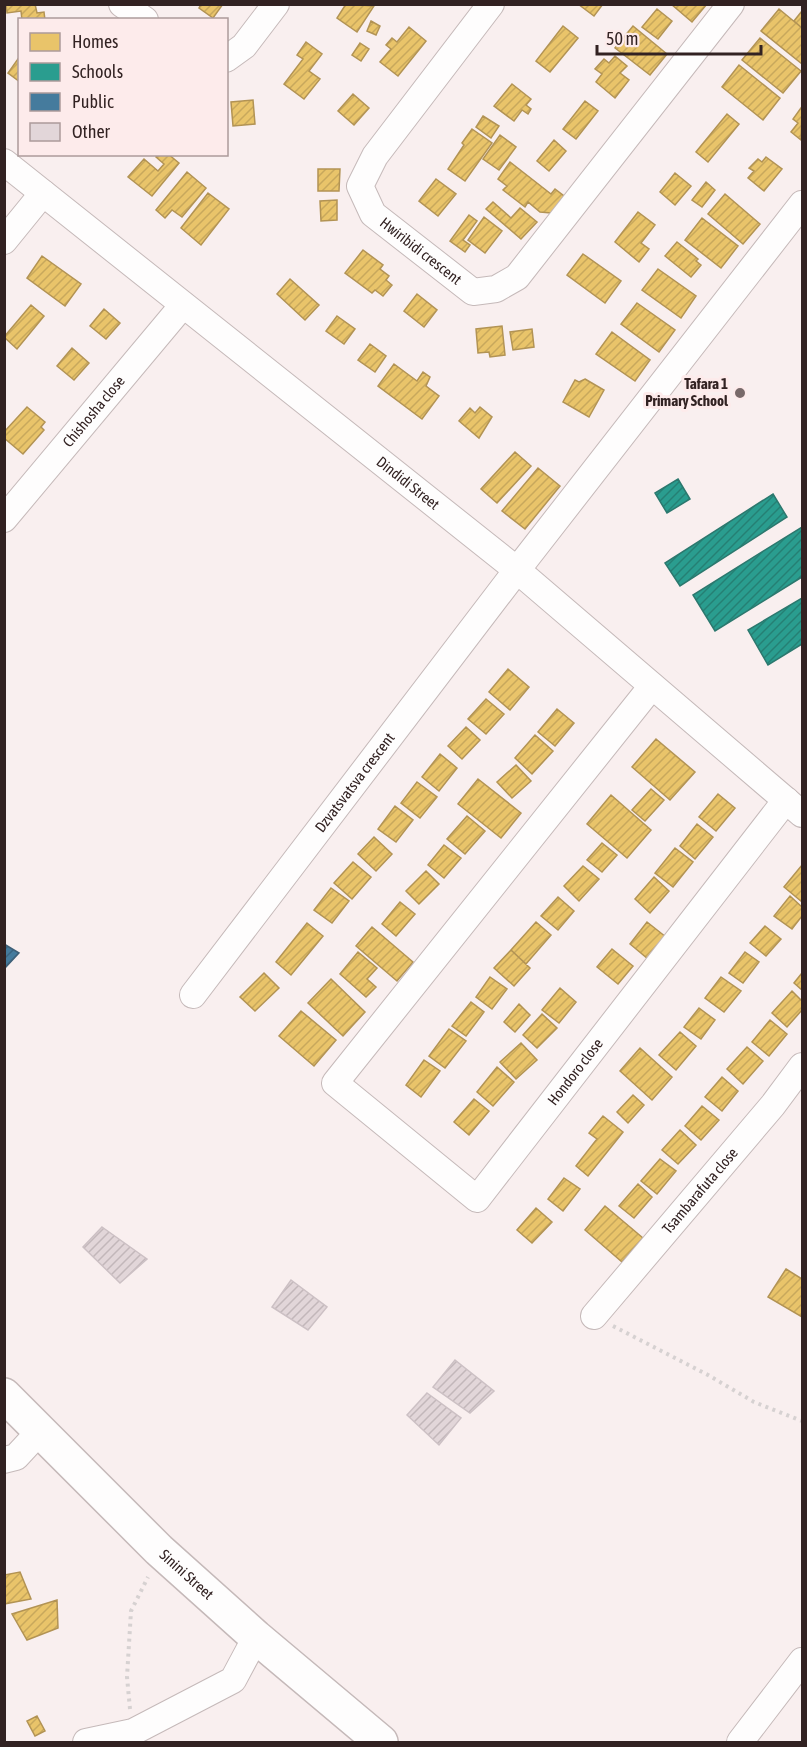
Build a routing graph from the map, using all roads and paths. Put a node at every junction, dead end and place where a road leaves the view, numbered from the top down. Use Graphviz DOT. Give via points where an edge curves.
graph roads {
  1 [pos="122,4"];
  2 [pos="276,4"];
  3 [pos="491,4"];
  4 [pos="731,4"];
  5 [pos="142,18"];
  6 [pos="228,58"];
  7 [pos="4,162"];
  8 [pos="43,193"];
  9 [pos="802,204"];
  10 [pos="4,241"];
  11 [pos="183,305"];
  12 [pos="4,519"];
  13 [pos="517,570"];
  14 [pos="652,686"];
  15 [pos="794,807"];
  16 [pos="193,995"];
  17 [pos="802,1066"];
  18 [pos="594,1316"];
  19 [pos="4,1395"];
  20 [pos="802,1420"];
  21 [pos="41,1430"];
  22 [pos="4,1460"];
  23 [pos="159,1550"];
  24 [pos="256,1637"];
  25 [pos="802,1660"];
  26 [pos="133,1732"];
  27 [pos="86,1743"];
  28 [pos="381,1743"];
  29 [pos="740,1743"];
  1 -- 5 [label="street"];
  2 -- 6 [label="street" via="244,46"];
  3 -- 4 [label="street, Hwiribidi crescent" via="375,156 360,186 374,214 473,292 496,289 517,277"];
  7 -- 8 [label="street, Dindidi Street"];
  8 -- 10 [label="street"];
  8 -- 11 [label="street, Dindidi Street"];
  9 -- 13 [label="street, Dzvatsvatsva crescent"];
  11 -- 12 [label="street, Chishosha close"];
  11 -- 13 [label="street, Dindidi Street"];
  13 -- 14 [label="street, Dindidi Street"];
  13 -- 16 [label="street, Dzvatsvatsva crescent"];
  14 -- 15 [label="street, Dindidi Street"];
  14 -- 15 [label="street, Hondoro close" via="335,1083 477,1199"];
  17 -- 18 [label="street, Tsambarafuta close"];
  18 -- 20 [label="path" via="754,1402"];
  19 -- 21 [label="street, Sinini Street"];
  21 -- 22 [label="street" via="16,1457"];
  21 -- 23 [label="street, Sinini Street"];
  23 -- 24 [label="street, Sinini Street"];
  23 -- 26 [label="path" via="131,1611 127,1677"];
  24 -- 26 [label="street" via="232,1680"];
  24 -- 28 [label="street, Sinini Street"];
  25 -- 29 [label="street"];
  26 -- 27 [label="street"];
}
